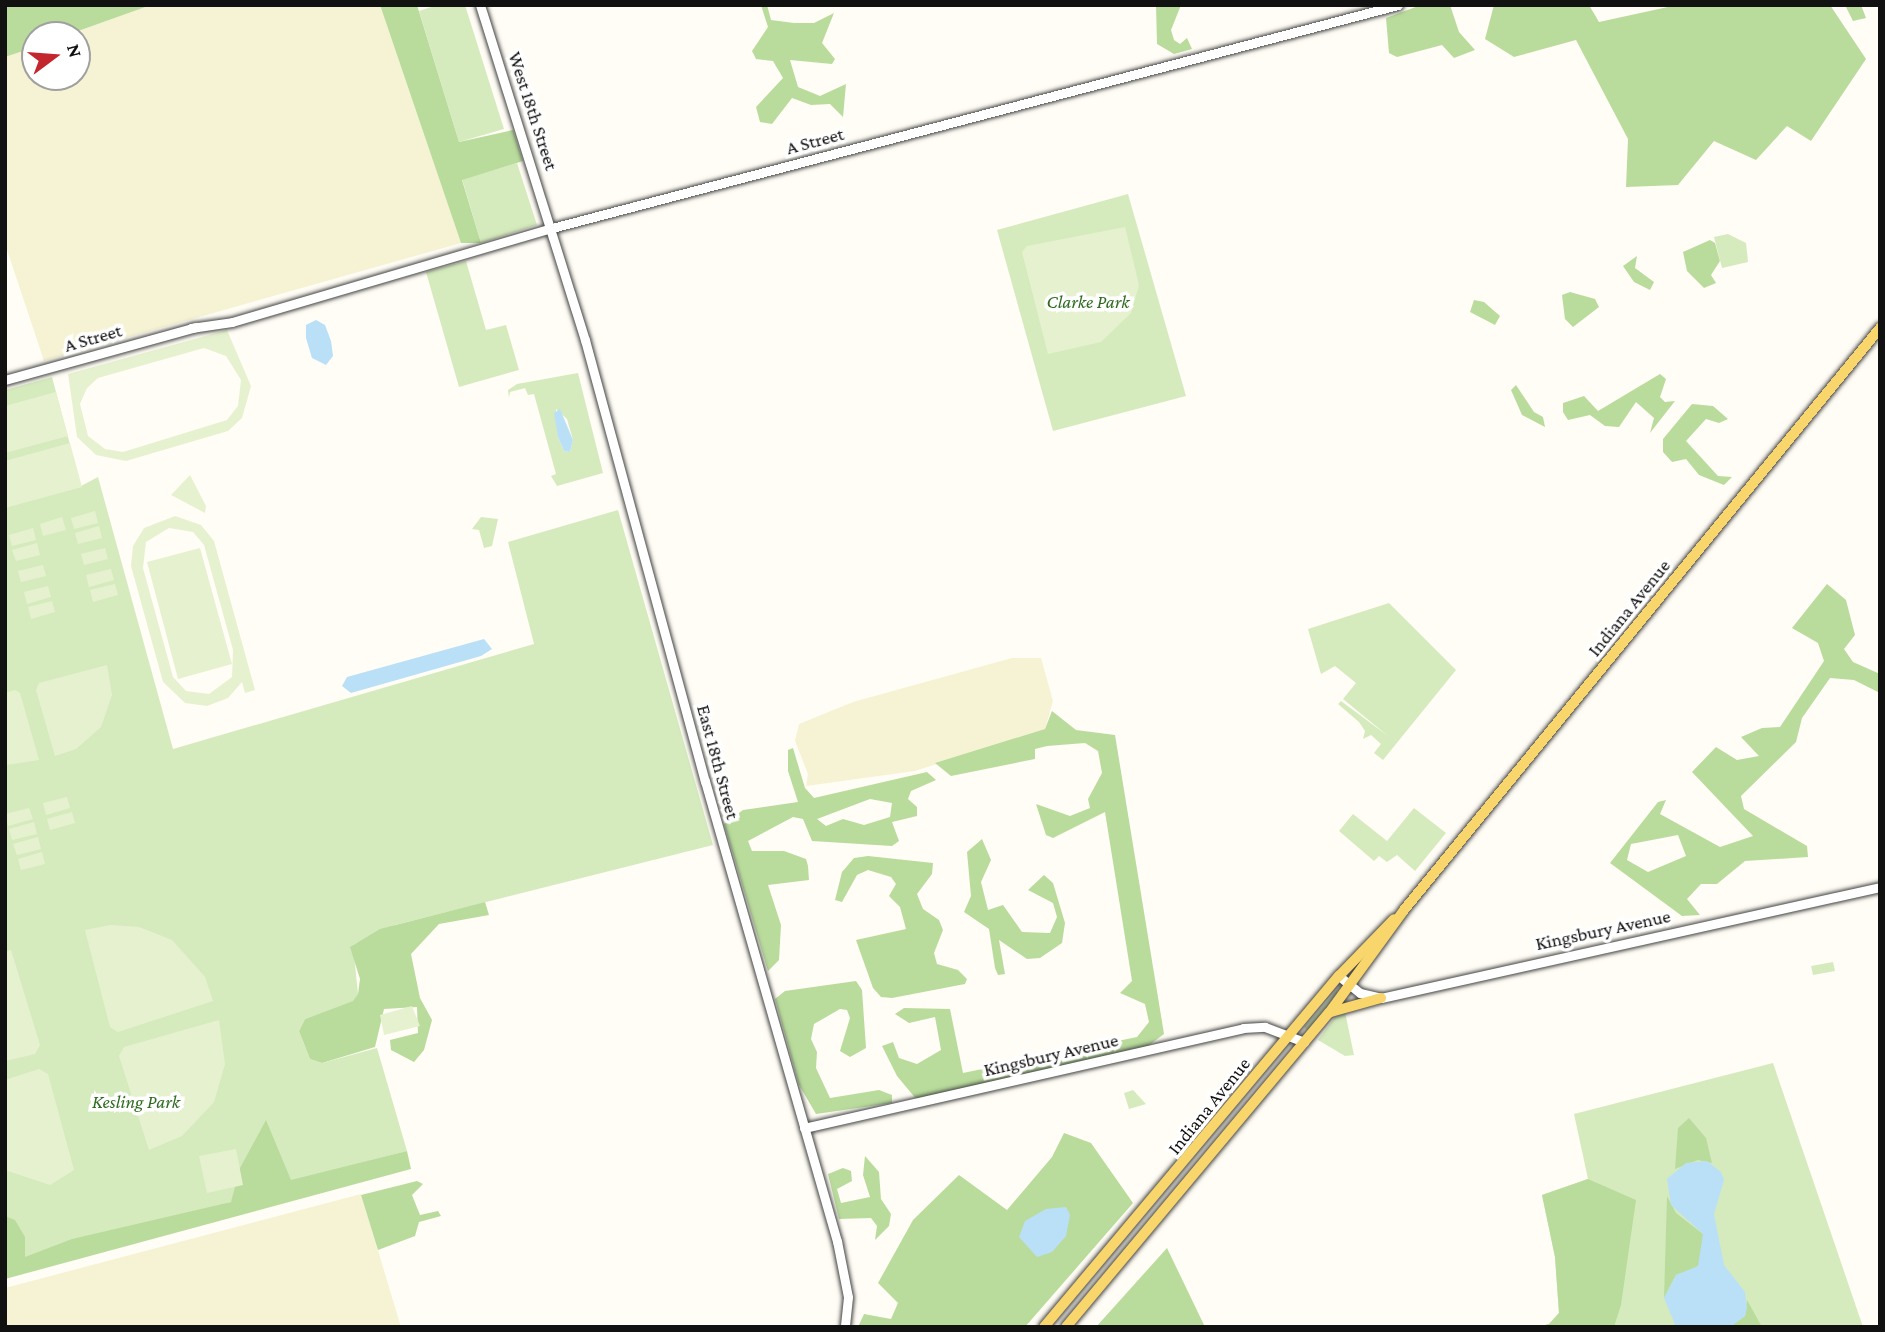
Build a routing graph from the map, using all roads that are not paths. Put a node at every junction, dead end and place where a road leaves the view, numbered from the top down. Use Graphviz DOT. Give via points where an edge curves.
graph roads {
  1 [pos="480,5"];
  2 [pos="1398,5"];
  3 [pos="1373,9"];
  4 [pos="552,228"];
  5 [pos="1880,328"];
  6 [pos="5,380"];
  7 [pos="1880,887"];
  8 [pos="1404,909"];
  9 [pos="1339,976"];
  10 [pos="1350,985"];
  11 [pos="1381,998"];
  12 [pos="1329,1013"];
  13 [pos="1290,1035"];
  14 [pos="1304,1042"];
  15 [pos="804,1128"];
  16 [pos="1168,1184"];
  17 [pos="1179,1194"];
  18 [pos="845,1327"];
  19 [pos="1044,1327"];
  20 [pos="1066,1327"];
  1 -- 4 [label="street, West 18th Street"];
  2 -- 3 [label="street, A Street"];
  3 -- 4 [label="street, A Street"];
  4 -- 6 [label="street, A Street" via="221,325 191,328"];
  4 -- 15 [label="street, East 18th Street"];
  5 -- 8 [label="main road, Indiana Avenue"];
  7 -- 11 [label="street, Kingsbury Avenue"];
  8 -- 9 [label="main road, Indiana Avenue"];
  8 -- 10 [label="main road, Indiana Avenue"];
  9 -- 10 [label="street"];
  9 -- 13 [label="main road, Indiana Avenue"];
  10 -- 11 [label="street" via="1360,993"];
  10 -- 12 [label="main road, Indiana Avenue"];
  11 -- 12 [label="main road"];
  12 -- 14 [label="main road, Indiana Avenue"];
  13 -- 14 [label="street, Kingsbury Avenue"];
  13 -- 15 [label="street, Kingsbury Avenue" via="1265,1027 1243,1028"];
  13 -- 16 [label="main road, Indiana Avenue"];
  14 -- 17 [label="main road, Indiana Avenue"];
  15 -- 18 [label="street, East 18th Street" via="837,1241 848,1306"];
  16 -- 17 [label="main road"];
  16 -- 19 [label="main road, Indiana Avenue"];
  17 -- 20 [label="main road, Indiana Avenue"];
}
